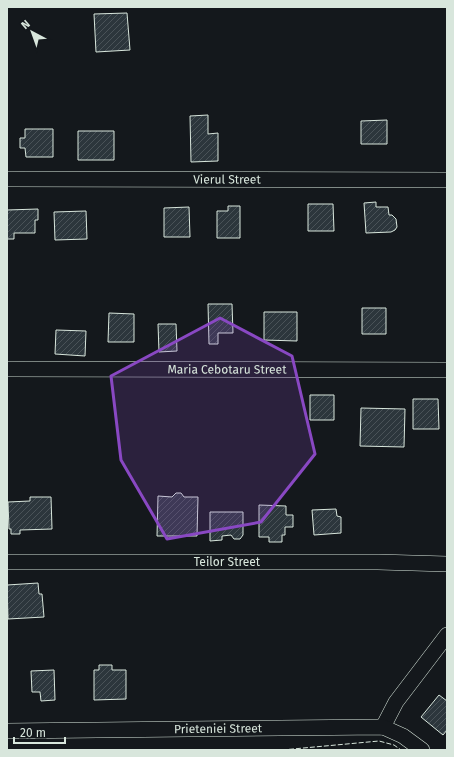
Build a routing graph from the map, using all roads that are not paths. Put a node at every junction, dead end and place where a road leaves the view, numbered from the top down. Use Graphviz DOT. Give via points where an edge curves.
graph roads {
  1 [pos="7,180"];
  2 [pos="447,180"];
  3 [pos="7,369"];
  4 [pos="447,370"];
  5 [pos="7,562"];
  6 [pos="447,564"];
  7 [pos="447,635"];
  8 [pos="383,727"];
  9 [pos="7,731"];
  10 [pos="422,750"];
  1 -- 2 [label="street, Vierul Street"];
  3 -- 4 [label="street, Maria Cebotaru Street"];
  5 -- 6 [label="street, Teilor Street"];
  7 -- 8 [label="street" via="396,702"];
  8 -- 9 [label="street, Prieteniei Street"];
  8 -- 10 [label="street, Prieteniei Street" via="403,736"];
}
